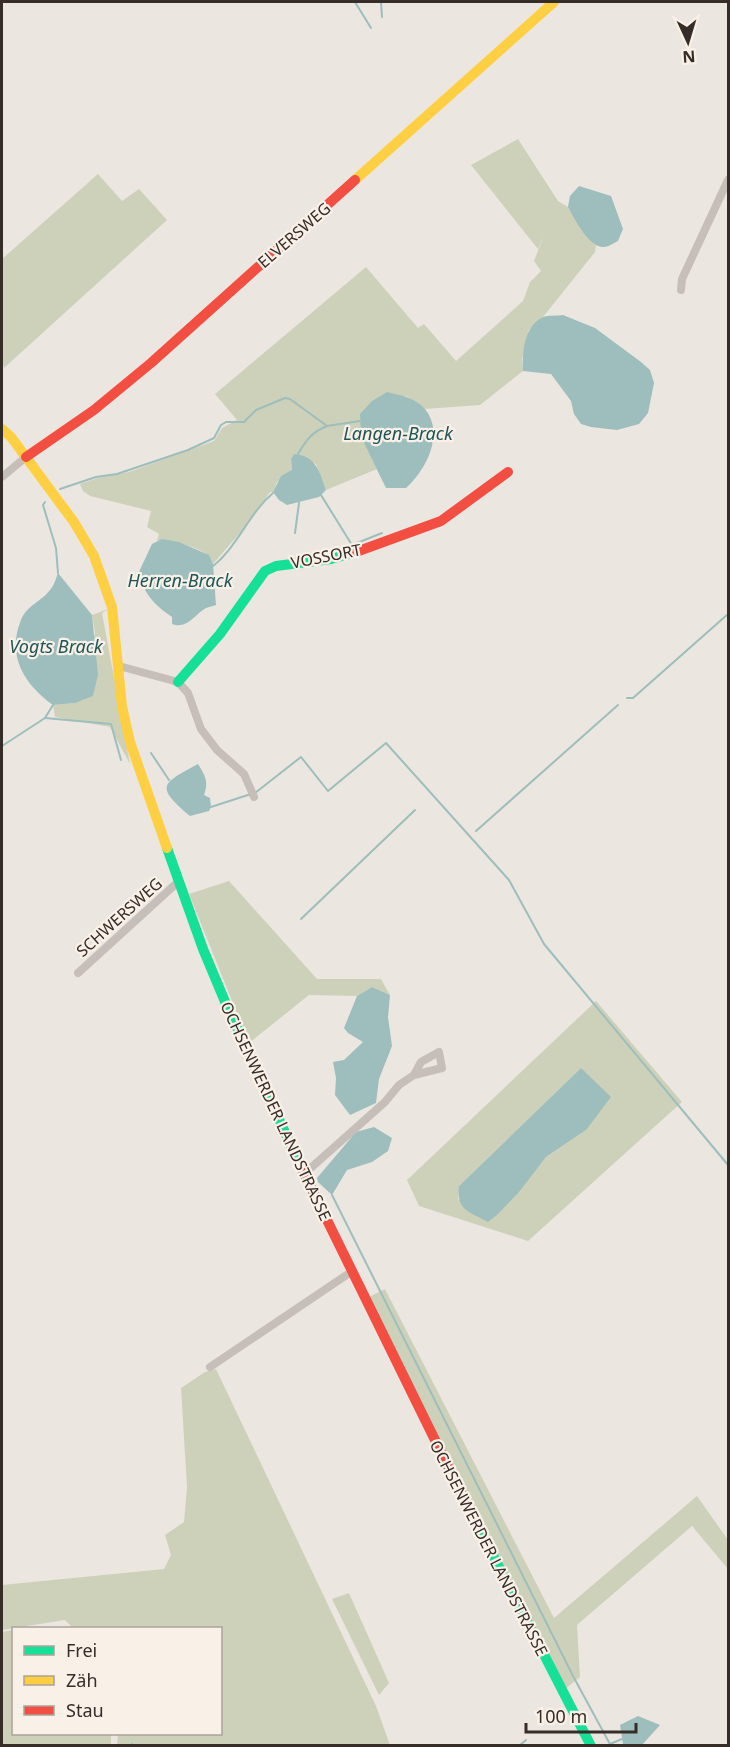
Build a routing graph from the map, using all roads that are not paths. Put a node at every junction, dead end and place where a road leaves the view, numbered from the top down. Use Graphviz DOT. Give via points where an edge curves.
graph roads {
  1 [pos="554,2"];
  2 [pos="729,180"];
  3 [pos="681,290"];
  4 [pos="2,429"];
  5 [pos="26,457"];
  6 [pos="508,472"];
  7 [pos="2,477"];
  8 [pos="119,666"];
  9 [pos="178,682"];
  10 [pos="254,797"];
  11 [pos="179,881"];
  12 [pos="78,973"];
  13 [pos="414,1075"];
  14 [pos="304,1174"];
  15 [pos="351,1272"];
  16 [pos="210,1367"];
  17 [pos="591,1746"];
  1 -- 5 [label="street, ELVERSWEG" via="151,363 94,410"];
  2 -- 3 [label="street" via="682,279"];
  4 -- 5 [label="street, OCHSENWERDER LANDSTRASSE"];
  5 -- 7 [label="street"];
  5 -- 8 [label="street, OCHSENWERDER LANDSTRASSE" via="94,556 112,607"];
  6 -- 9 [label="street, VOSSORT" via="441,521 331,559 265,571"];
  8 -- 9 [label="street"];
  8 -- 11 [label="street, OCHSENWERDER LANDSTRASSE" via="130,742"];
  9 -- 10 [label="street" via="188,693 201,729 244,774"];
  11 -- 12 [label="street, SCHWERSWEG"];
  11 -- 14 [label="street, OCHSENWERDER LANDSTRASSE" via="226,1004"];
  13 -- 14 [label="street"];
  14 -- 15 [label="street, OCHSENWERDER LANDSTRASSE"];
  15 -- 16 [label="street"];
  15 -- 17 [label="street, OCHSENWERDER LANDSTRASSE"];
}
